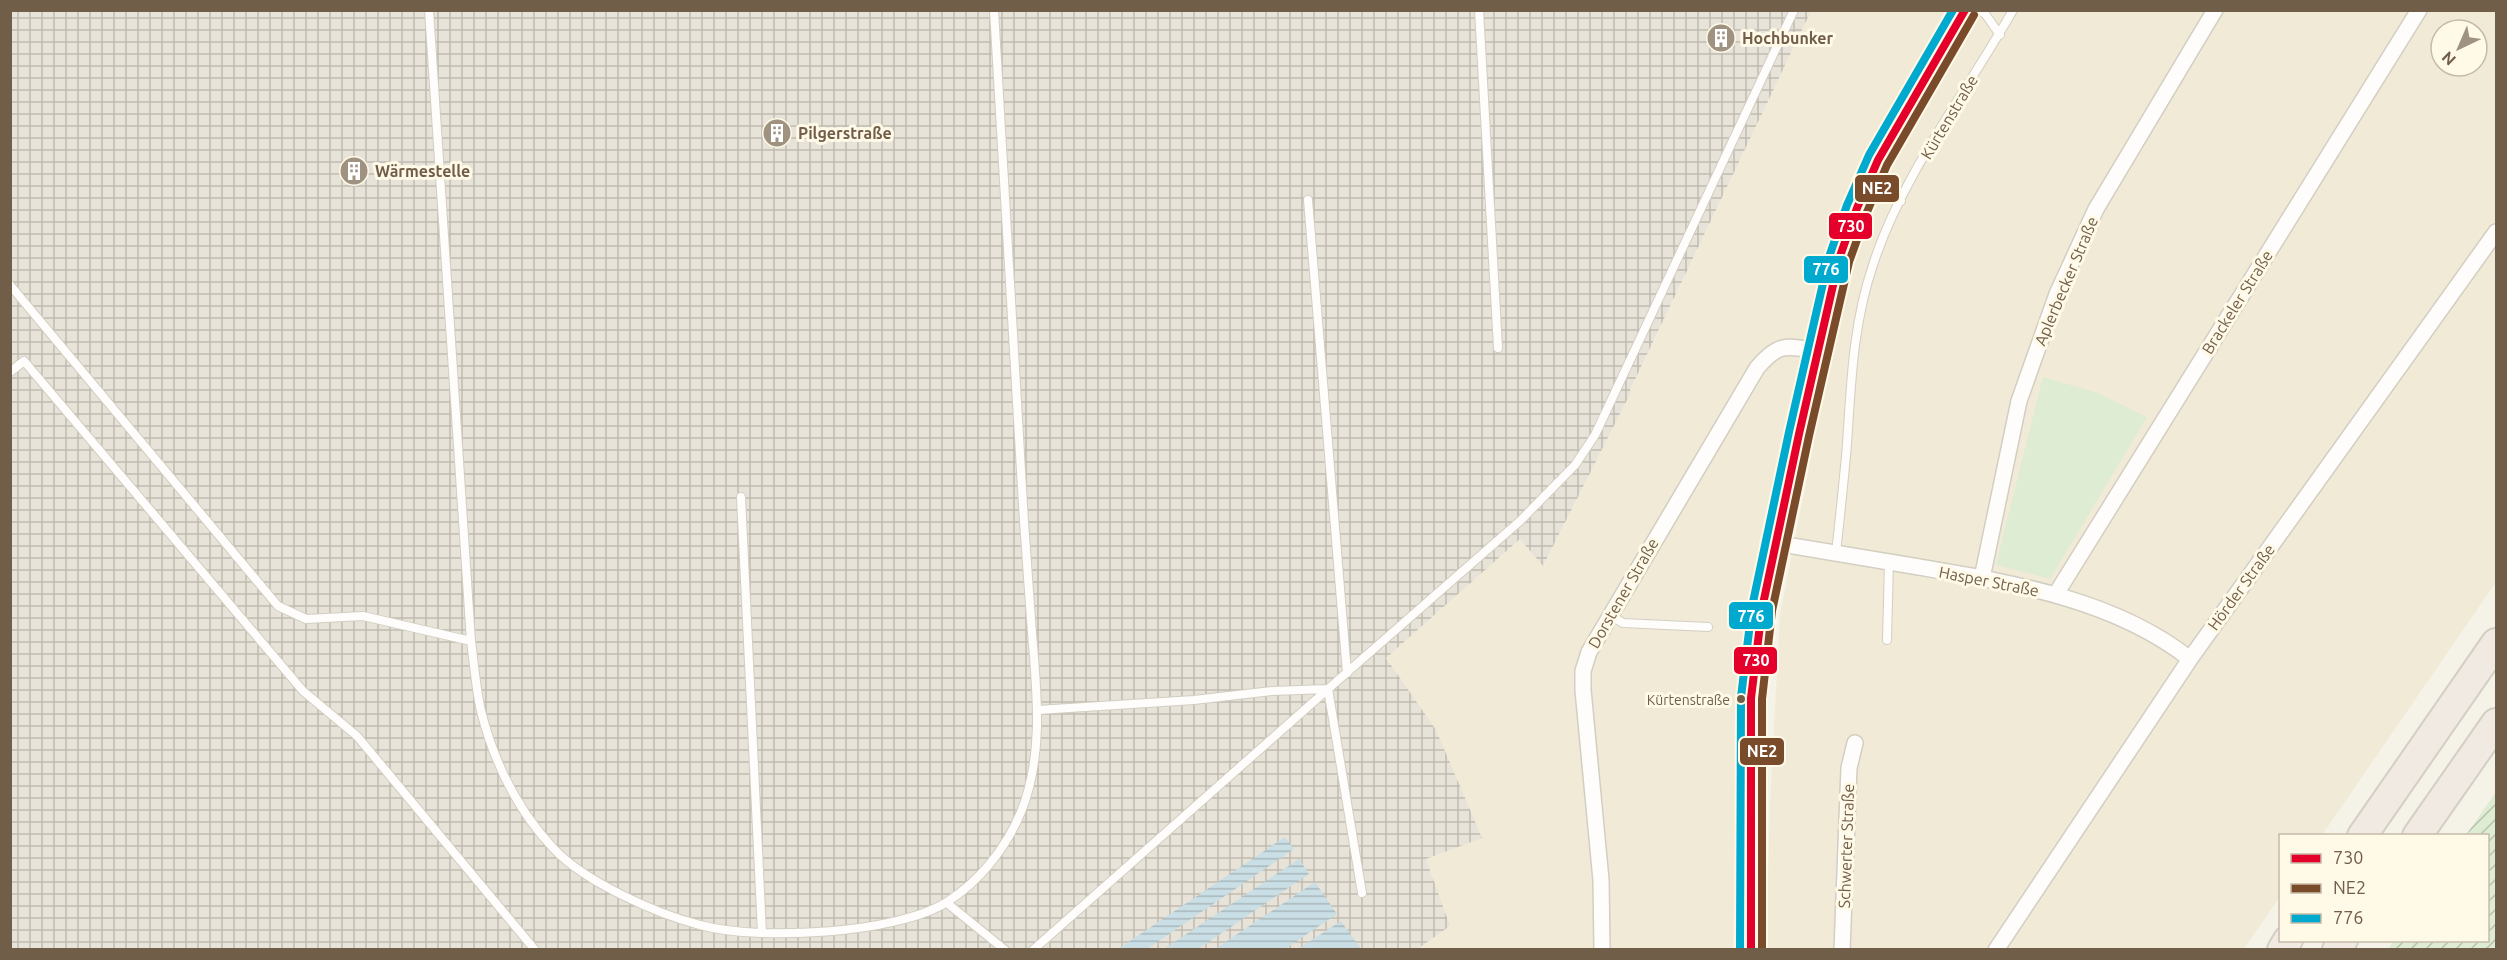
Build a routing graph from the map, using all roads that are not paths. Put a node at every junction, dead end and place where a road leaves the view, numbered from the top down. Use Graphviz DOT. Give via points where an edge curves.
graph roads {
  1 [pos="429,10"];
  2 [pos="994,10"];
  3 [pos="1479,10"];
  4 [pos="1794,10"];
  5 [pos="1965,10"];
  6 [pos="1980,10"];
  7 [pos="2013,10"];
  8 [pos="2215,10"];
  9 [pos="2419,10"];
  10 [pos="2000,35"];
  11 [pos="1864,190"];
  12 [pos="1308,200"];
  13 [pos="1901,201"];
  14 [pos="2496,232"];
  15 [pos="10,285"];
  16 [pos="1498,348"];
  17 [pos="1818,351"];
  18 [pos="10,372"];
  19 [pos="741,497"];
  20 [pos="1775,543"];
  21 [pos="1836,553"];
  22 [pos="1889,561"];
  23 [pos="1982,578"];
  24 [pos="2056,594"];
  25 [pos="1610,615"];
  26 [pos="1708,627"];
  27 [pos="1887,640"];
  28 [pos="471,641"];
  29 [pos="2496,643"];
  30 [pos="2190,659"];
  31 [pos="1347,674"];
  32 [pos="1328,689"];
  33 [pos="1038,711"];
  34 [pos="2496,723"];
  35 [pos="1855,743"];
  36 [pos="2362,834"];
  37 [pos="2418,834"];
  38 [pos="1362,893"];
  39 [pos="946,903"];
  40 [pos="762,933"];
  41 [pos="535,950"];
  42 [pos="1005,950"];
  43 [pos="1033,950"];
  44 [pos="1602,950"];
  45 [pos="1751,950"];
  46 [pos="1842,950"];
  47 [pos="1996,950"];
  1 -- 28 [label="lane"];
  2 -- 33 [label="lane"];
  3 -- 16 [label="lane"];
  4 -- 31 [label="lane" via="1595,435 1575,465 1520,521"];
  5 -- 11 [label="main road"];
  6 -- 10 [label="lane"];
  7 -- 10 [label="lane, Kürtenstraße"];
  8 -- 23 [label="street, Aplerbecker Straße" via="2096,209 2056,294 2019,401"];
  9 -- 24 [label="street, Brackeler Straße"];
  10 -- 13 [label="lane, Kürtenstraße"];
  11 -- 13 [label="lane"];
  11 -- 17 [label="main road" via="1839,259"];
  12 -- 31 [label="lane"];
  13 -- 21 [label="lane, Kürtenstraße" via="1873,264 1857,328"];
  14 -- 30 [label="street, Hörder Straße"];
  15 -- 28 [label="lane" via="278,606 306,619 363,616"];
  17 -- 20 [label="main road"];
  17 -- 25 [label="street, Dorstener Straße" via="1775,349 1757,368"];
  18 -- 41 [label="lane" via="24,361 303,691 357,736"];
  19 -- 40 [label="lane"];
  20 -- 21 [label="street, Hasper Straße"];
  20 -- 45 [label="main road" via="1751,698"];
  21 -- 22 [label="street, Hasper Straße"];
  22 -- 23 [label="street, Hasper Straße"];
  22 -- 27 [label="lane"];
  23 -- 24 [label="street, Hasper Straße"];
  24 -- 30 [label="street, Hasper Straße" via="2127,621 2166,640"];
  25 -- 26 [label="lane" via="1623,623"];
  25 -- 44 [label="street, Dorstener Straße" via="1588,652 1582,690 1601,880"];
  28 -- 40 [label="lane" via="481,711 500,768 524,814 557,852 621,894 665,914 704,926"];
  29 -- 36 [label="highway"];
  30 -- 47 [label="street, Hörder Straße"];
  31 -- 32 [label="lane"];
  32 -- 33 [label="lane"];
  32 -- 38 [label="lane"];
  32 -- 43 [label="lane"];
  33 -- 39 [label="lane" via="1033,772 1021,813 1002,848 976,880"];
  34 -- 37 [label="highway"];
  35 -- 46 [label="street, Schwerter Straße" via="1849,768"];
  39 -- 40 [label="lane" via="879,925 822,932"];
  39 -- 42 [label="lane"];
}
